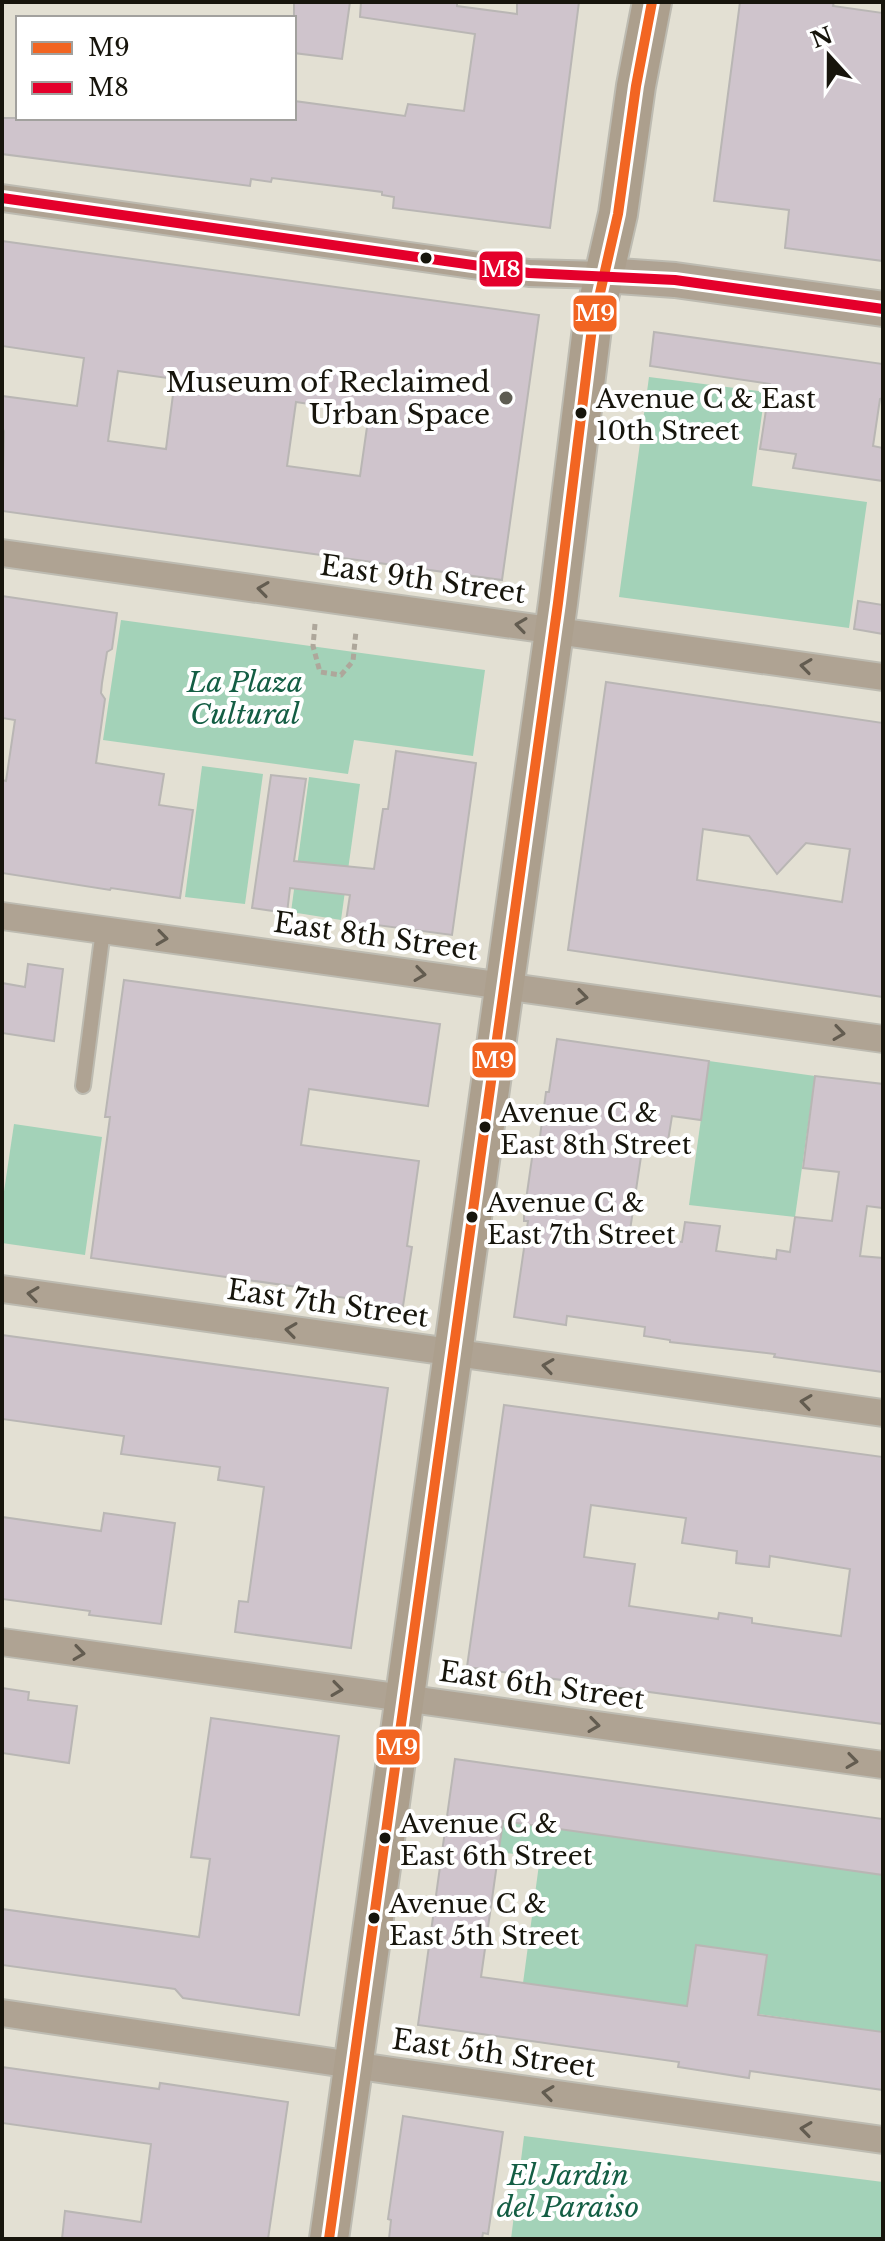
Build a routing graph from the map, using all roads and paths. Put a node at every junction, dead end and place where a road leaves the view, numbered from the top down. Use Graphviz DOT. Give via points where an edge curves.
graph roads {
  1 [pos="652,2"];
  2 [pos="2,198"];
  3 [pos="604,275"];
  4 [pos="883,309"];
  5 [pos="2,553"];
  6 [pos="319,597"];
  7 [pos="362,603"];
  8 [pos="555,630"];
  9 [pos="883,677"];
  10 [pos="2,916"];
  11 [pos="103,930"];
  12 [pos="505,986"];
  13 [pos="883,1039"];
  14 [pos="83,1086"];
  15 [pos="2,1289"];
  16 [pos="453,1353"];
  17 [pos="883,1413"];
  18 [pos="2,1642"];
  19 [pos="405,1698"];
  20 [pos="883,1765"];
  21 [pos="2,2013"];
  22 [pos="353,2065"];
  23 [pos="883,2140"];
  24 [pos="329,2239"];
  1 -- 3 [label="main road"];
  2 -- 3 [label="street" via="529,273"];
  3 -- 4 [label="street"];
  3 -- 8 [label="main road" via="591,337"];
  6 -- 5 [label="street, East 9th Street, one-way"];
  6 -- 7 [label="street, East 9th Street"];
  6 -- 7 [label="path" via="313,646 320,672 341,675 353,661"];
  8 -- 7 [label="street, East 9th Street, one-way"];
  9 -- 8 [label="street, East 9th Street, one-way"];
  8 -- 12 [label="main road"];
  10 -- 11 [label="street, East 8th Street"];
  11 -- 12 [label="street, East 8th Street, one-way"];
  11 -- 14 [label="lane"];
  12 -- 13 [label="street, East 8th Street, one-way"];
  12 -- 16 [label="main road"];
  16 -- 15 [label="street, East 7th Street, one-way"];
  17 -- 16 [label="street, East 7th Street, one-way"];
  16 -- 19 [label="main road"];
  18 -- 19 [label="street, East 6th Street, one-way"];
  19 -- 20 [label="street, East 6th Street, one-way"];
  19 -- 22 [label="main road"];
  21 -- 22 [label="street, East 5th Street"];
  23 -- 22 [label="street, East 5th Street, one-way"];
  22 -- 24 [label="main road"];
}
